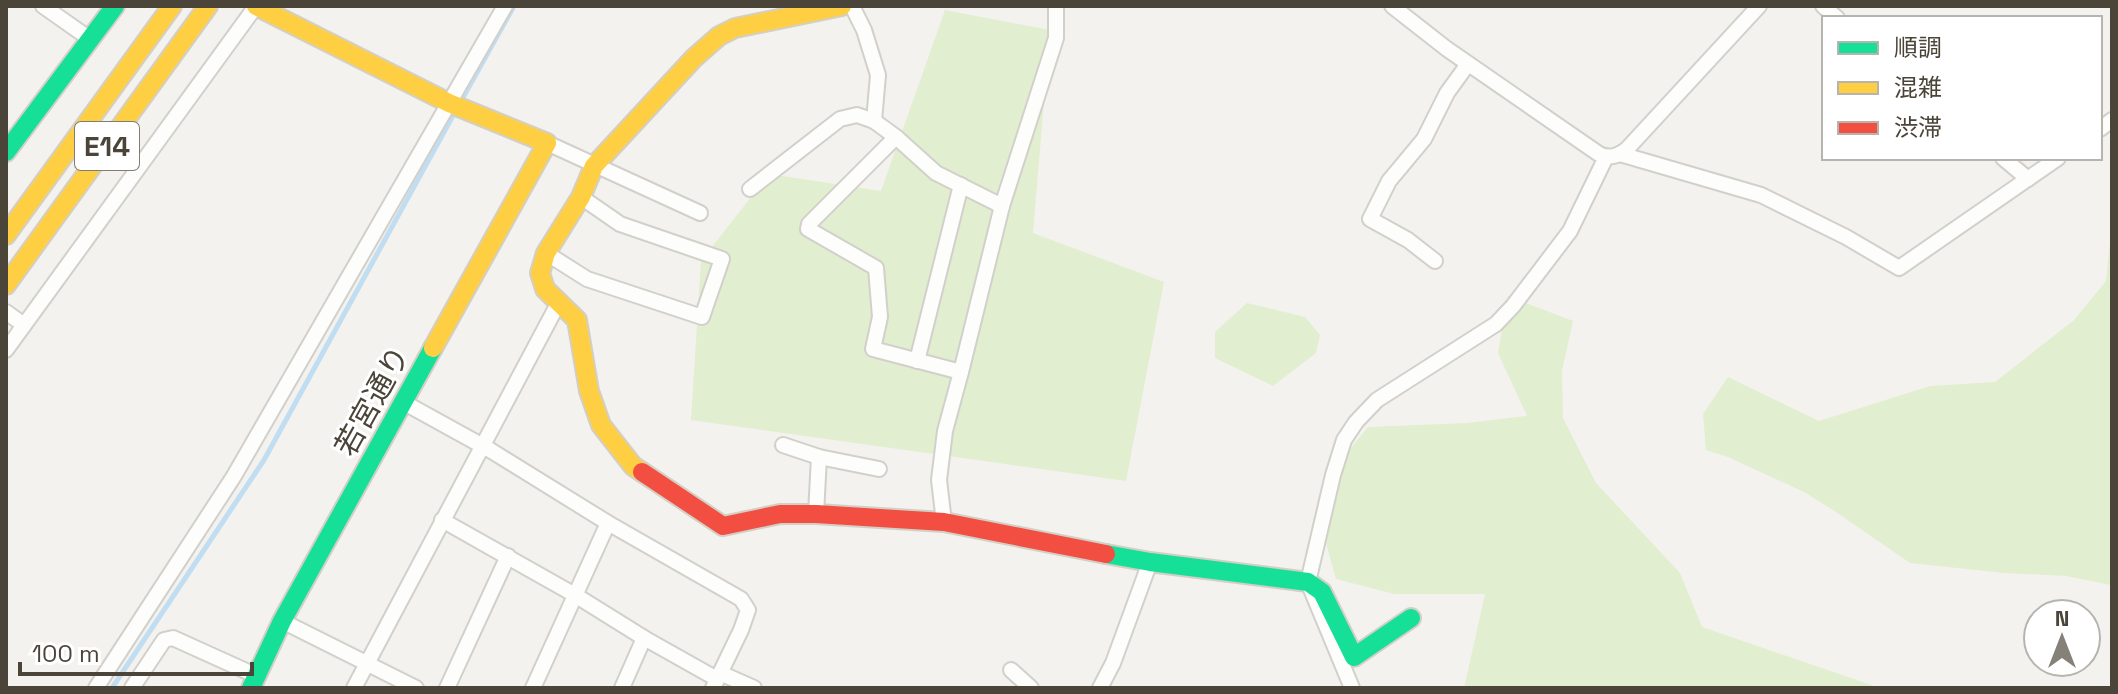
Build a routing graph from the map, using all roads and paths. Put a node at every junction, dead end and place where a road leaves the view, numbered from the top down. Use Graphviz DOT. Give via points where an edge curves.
graph roads {
  1 [pos="43,6"];
  2 [pos="115,6"];
  3 [pos="172,6"];
  4 [pos="208,6"];
  5 [pos="256,6"];
  6 [pos="505,6"];
  7 [pos="842,6"];
  8 [pos="852,6"];
  9 [pos="1056,6"];
  10 [pos="1392,6"];
  11 [pos="1759,6"];
  12 [pos="90,39"];
  13 [pos="1468,64"];
  14 [pos="449,103"];
  15 [pos="874,121"];
  16 [pos="896,137"];
  17 [pos="547,143"];
  18 [pos="6,152"];
  19 [pos="1613,156"];
  20 [pos="2005,160"];
  21 [pos="2055,160"];
  22 [pos="594,166"];
  23 [pos="2028,179"];
  24 [pos="961,185"];
  25 [pos="750,189"];
  26 [pos="581,197"];
  27 [pos="1002,206"];
  28 [pos="700,213"];
  29 [pos="6,235"];
  30 [pos="546,253"];
  31 [pos="1435,261"];
  32 [pos="6,285"];
  33 [pos="559,302"];
  34 [pos="6,312"];
  35 [pos="24,325"];
  36 [pos="6,350"];
  37 [pos="917,361"];
  38 [pos="961,372"];
  39 [pos="403,402"];
  40 [pos="783,445"];
  41 [pos="481,446"];
  42 [pos="819,457"];
  43 [pos="879,469"];
  44 [pos="816,514"];
  45 [pos="442,520"];
  46 [pos="944,522"];
  47 [pos="608,523"];
  48 [pos="508,556"];
  49 [pos="1150,562"];
  50 [pos="1308,582"];
  51 [pos="575,595"];
  52 [pos="1411,618"];
  53 [pos="282,621"];
  54 [pos="644,638"];
  55 [pos="365,663"];
  56 [pos="1011,670"];
  57 [pos="717,680"];
  58 [pos="254,682"];
  59 [pos="96,688"];
  60 [pos="132,688"];
  61 [pos="354,688"];
  62 [pos="416,688"];
  63 [pos="447,688"];
  64 [pos="533,688"];
  65 [pos="622,688"];
  66 [pos="754,688"];
  67 [pos="1031,688"];
  68 [pos="1100,688"];
  69 [pos="1352,688"];
  1 -- 12 [label="street"];
  2 -- 12 [label="main road"];
  3 -- 29 [label="main road, E14"];
  4 -- 32 [label="main road, E14"];
  5 -- 14 [label="main road"];
  5 -- 35 [label="street"];
  6 -- 14 [label="street"];
  7 -- 22 [label="main road" via="719,36"];
  8 -- 15 [label="street" via="878,75"];
  9 -- 27 [label="street" via="1056,38"];
  10 -- 13 [label="street"];
  11 -- 19 [label="street"];
  12 -- 18 [label="main road"];
  13 -- 19 [label="street" via="1599,154"];
  13 -- 31 [label="street" via="1424,139 1389,181 1370,219"];
  14 -- 17 [label="main road"];
  14 -- 59 [label="street" via="234,476"];
  15 -- 16 [label="street"];
  15 -- 25 [label="street" via="857,115 840,119"];
  16 -- 24 [label="street" via="936,173"];
  16 -- 37 [label="street" via="808,229 876,268 880,317 873,349"];
  17 -- 22 [label="street"];
  17 -- 39 [label="main road, 若宮通り"];
  19 -- 23 [label="street" via="1761,195 1899,268"];
  19 -- 50 [label="street" via="1570,231 1496,324 1377,400 1356,422 1333,475"];
  20 -- 23 [label="street"];
  21 -- 23 [label="street"];
  22 -- 26 [label="main road"];
  22 -- 28 [label="street"];
  24 -- 27 [label="street"];
  24 -- 37 [label="street"];
  26 -- 30 [label="main road"];
  26 -- 30 [label="street" via="620,224 722,259 702,317 587,279"];
  27 -- 38 [label="street"];
  30 -- 33 [label="main road" via="540,273 545,289"];
  33 -- 41 [label="street"];
  33 -- 44 [label="main road" via="577,320 589,391 601,425 633,466 723,526 780,514"];
  34 -- 35 [label="street"];
  35 -- 36 [label="street"];
  37 -- 38 [label="street"];
  38 -- 46 [label="street" via="939,480"];
  39 -- 41 [label="street"];
  39 -- 53 [label="main road, 若宮通り"];
  40 -- 42 [label="street"];
  41 -- 45 [label="street"];
  41 -- 47 [label="street"];
  42 -- 43 [label="street"];
  42 -- 44 [label="street"];
  44 -- 46 [label="main road"];
  45 -- 48 [label="street"];
  45 -- 55 [label="street"];
  46 -- 49 [label="main road"];
  47 -- 51 [label="street"];
  47 -- 57 [label="street" via="741,599 748,610"];
  48 -- 51 [label="street"];
  48 -- 63 [label="street"];
  49 -- 50 [label="main road"];
  49 -- 68 [label="street"];
  50 -- 52 [label="main road" via="1322,592 1354,657"];
  50 -- 69 [label="street"];
  51 -- 54 [label="street"];
  51 -- 64 [label="street"];
  53 -- 55 [label="street"];
  53 -- 58 [label="main road, 若宮通り"];
  54 -- 57 [label="street"];
  54 -- 65 [label="street"];
  55 -- 61 [label="street"];
  55 -- 62 [label="street"];
  56 -- 67 [label="street"];
  57 -- 66 [label="street"];
  58 -- 60 [label="street" via="168,638"];
}
